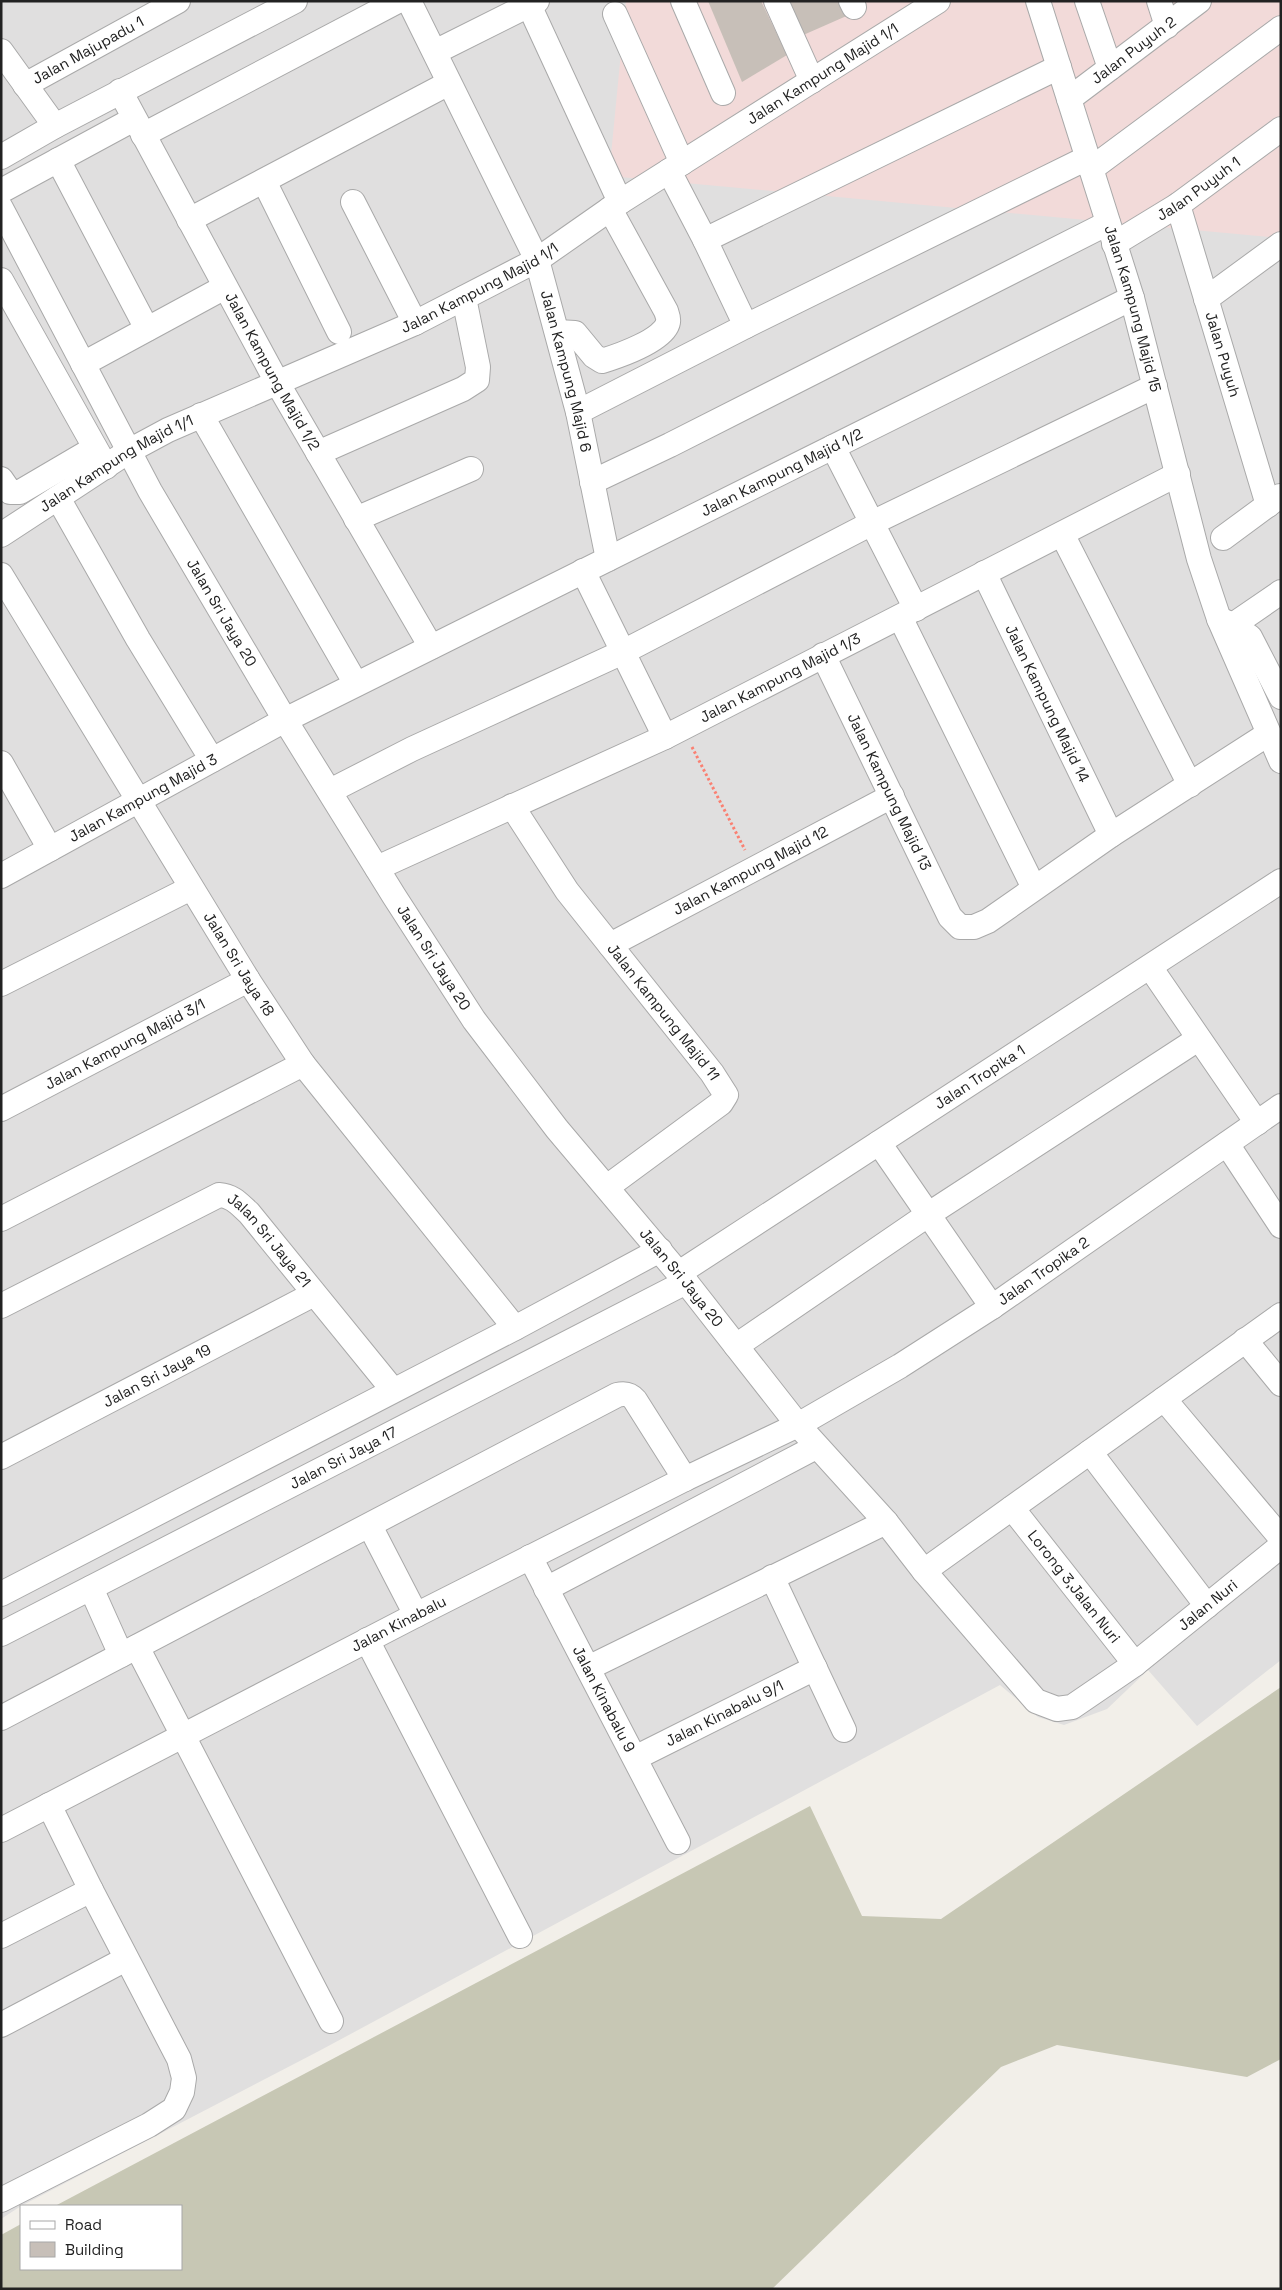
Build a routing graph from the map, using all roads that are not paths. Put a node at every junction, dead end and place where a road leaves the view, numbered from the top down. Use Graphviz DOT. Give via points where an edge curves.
graph roads {
  1 [pos="178,1"];
  2 [pos="295,1"];
  3 [pos="398,1"];
  4 [pos="409,1"];
  5 [pos="683,1"];
  6 [pos="776,1"];
  7 [pos="1038,1"];
  8 [pos="1087,1"];
  9 [pos="1159,1"];
  10 [pos="1200,1"];
  11 [pos="935,2"];
  12 [pos="533,3"];
  13 [pos="615,14"];
  14 [pos="1167,26"];
  15 [pos="1281,28"];
  16 [pos="1,51"];
  17 [pos="436,52"];
  18 [pos="1059,67"];
  19 [pos="1110,68"];
  20 [pos="812,81"];
  21 [pos="449,82"];
  22 [pos="25,84"];
  23 [pos="120,92"];
  24 [pos="723,93"];
  25 [pos="1069,99"];
  26 [pos="55,126"];
  27 [pos="138,127"];
  28 [pos="1281,129"];
  29 [pos="1,157"];
  30 [pos="58,160"];
  31 [pos="1089,163"];
  32 [pos="676,167"];
  33 [pos="264,181"];
  34 [pos="1,191"];
  35 [pos="353,202"];
  36 [pos="1178,205"];
  37 [pos="615,206"];
  38 [pos="1,208"];
  39 [pos="189,220"];
  40 [pos="1111,233"];
  41 [pos="705,240"];
  42 [pos="1281,244"];
  43 [pos="537,260"];
  44 [pos="1,280"];
  45 [pos="225,287"];
  46 [pos="464,298"];
  47 [pos="1132,298"];
  48 [pos="1206,299"];
  49 [pos="415,323"];
  50 [pos="746,326"];
  51 [pos="147,329"];
  52 [pos="339,332"];
  53 [pos="557,332"];
  54 [pos="83,364"];
  55 [pos="278,384"];
  56 [pos="1154,386"];
  57 [pos="578,412"];
  58 [pos="201,415"];
  59 [pos="833,447"];
  60 [pos="129,450"];
  61 [pos="318,452"];
  62 [pos="101,458"];
  63 [pos="471,469"];
  64 [pos="1178,474"];
  65 [pos="1,479"];
  66 [pos="592,482"];
  67 [pos="58,498"];
  68 [pos="1274,500"];
  69 [pos="356,519"];
  70 [pos="872,523"];
  71 [pos="1062,534"];
  72 [pos="1,535"];
  73 [pos="1223,538"];
  74 [pos="608,559"];
  75 [pos="583,571"];
  76 [pos="984,573"];
  77 [pos="1,574"];
  78 [pos="1281,592"];
  79 [pos="908,613"];
  80 [pos="1226,622"];
  81 [pos="431,647"];
  82 [pos="624,652"];
  83 [pos="824,656"];
  84 [pos="356,684"];
  85 [pos="1281,698"];
  86 [pos="285,720"];
  87 [pos="674,733"];
  88 [pos="1268,734"];
  89 [pos="212,760"];
  90 [pos="1281,761"];
  91 [pos="1,763"];
  92 [pos="1190,785"];
  93 [pos="330,791"];
  94 [pos="892,796"];
  95 [pos="138,801"];
  96 [pos="512,806"];
  97 [pos="1111,835"];
  98 [pos="50,849"];
  99 [pos="377,868"];
  100 [pos="1,876"];
  101 [pos="1281,881"];
  102 [pos="191,888"];
  103 [pos="1034,888"];
  104 [pos="610,945"];
  105 [pos="1150,967"];
  106 [pos="248,980"];
  107 [pos="1,984"];
  108 [pos="1198,1039"];
  109 [pos="303,1064"];
  110 [pos="1281,1106"];
  111 [pos="1,1109"];
  112 [pos="1258,1123"];
  113 [pos="879,1143"];
  114 [pos="1227,1144"];
  115 [pos="606,1187"];
  116 [pos="929,1214"];
  117 [pos="1,1219"];
  118 [pos="1281,1226"];
  119 [pos="660,1250"];
  120 [pos="683,1278"];
  121 [pos="314,1294"];
  122 [pos="1,1306"];
  123 [pos="992,1308"];
  124 [pos="1281,1315"];
  125 [pos="516,1328"];
  126 [pos="1245,1340"];
  127 [pos="736,1346"];
  128 [pos="1281,1384"];
  129 [pos="393,1390"];
  130 [pos="1164,1399"];
  131 [pos="798,1425"];
  132 [pos="816,1447"];
  133 [pos="1090,1452"];
  134 [pos="1,1457"];
  135 [pos="685,1479"];
  136 [pos="1012,1508"];
  137 [pos="886,1522"];
  138 [pos="370,1526"];
  139 [pos="1281,1538"];
  140 [pos="1281,1546"];
  141 [pos="530,1557"];
  142 [pos="924,1571"];
  143 [pos="772,1577"];
  144 [pos="91,1588"];
  145 [pos="546,1589"];
  146 [pos="1,1594"];
  147 [pos="1207,1606"];
  148 [pos="416,1614"];
  149 [pos="1,1634"];
  150 [pos="367,1640"];
  151 [pos="129,1651"];
  152 [pos="1135,1664"];
  153 [pos="588,1668"];
  154 [pos="815,1668"];
  155 [pos="1,1718"];
  156 [pos="844,1730"];
  157 [pos="183,1737"];
  158 [pos="634,1758"];
  159 [pos="49,1805"];
  160 [pos="1,1830"];
  161 [pos="678,1842"];
  162 [pos="90,1890"];
  163 [pos="1,1936"];
  164 [pos="520,1936"];
  165 [pos="126,1959"];
  166 [pos="331,2021"];
  167 [pos="1,2025"];
  168 [pos="1,2200"];
  1 -- 22 [label="street, Jalan Majupadu 1"];
  2 -- 23 [label="street"];
  3 -- 27 [label="street"];
  4 -- 17 [label="street, Jalan Kampung Majid 6"];
  5 -- 24 [label="street"];
  6 -- 20 [label="street"];
  7 -- 18 [label="street, Jalan Kampung Majid 15"];
  8 -- 19 [label="street"];
  9 -- 14 [label="street"];
  10 -- 14 [label="street, Jalan Puyuh 2"];
  11 -- 20 [label="street, Jalan Kampung Majid 1/1"];
  12 -- 17 [label="street"];
  12 -- 37 [label="street"];
  13 -- 32 [label="street"];
  14 -- 19 [label="street, Jalan Puyuh 2"];
  15 -- 31 [label="street"];
  16 -- 22 [label="street"];
  17 -- 21 [label="street, Jalan Kampung Majid 6"];
  18 -- 25 [label="street, Jalan Kampung Majid 15"];
  18 -- 41 [label="street"];
  19 -- 25 [label="street, Jalan Puyuh 2"];
  20 -- 32 [label="street, Jalan Kampung Majid 1/1"];
  21 -- 33 [label="street"];
  21 -- 43 [label="street, Jalan Kampung Majid 6"];
  22 -- 26 [label="street"];
  23 -- 26 [label="street"];
  23 -- 27 [label="street, Jalan Kampung Majid 1/2"];
  25 -- 31 [label="street, Jalan Kampung Majid 15"];
  26 -- 29 [label="street"];
  27 -- 30 [label="street"];
  27 -- 39 [label="street, Jalan Kampung Majid 1/2"];
  28 -- 36 [label="street, Jalan Puyuh 1"];
  30 -- 34 [label="street"];
  30 -- 51 [label="street"];
  31 -- 40 [label="street, Jalan Kampung Majid 15"];
  31 -- 50 [label="street"];
  32 -- 37 [label="street, Jalan Kampung Majid 1/1"];
  32 -- 41 [label="street"];
  33 -- 39 [label="street"];
  33 -- 52 [label="street"];
  35 -- 49 [label="street"];
  36 -- 40 [label="street, Jalan Puyuh 1"];
  36 -- 48 [label="street, Jalan Puyuh"];
  37 -- 43 [label="street, Jalan Kampung Majid 1/1"];
  37 -- 53 [label="street" via="666,311 668,322 664,331 644,344 602,361 575,333"];
  38 -- 54 [label="street, Jalan Sri Jaya 20"];
  39 -- 45 [label="street, Jalan Kampung Majid 1/2"];
  40 -- 47 [label="street, Jalan Kampung Majid 15"];
  40 -- 66 [label="street, Jalan Puyuh 1"];
  41 -- 50 [label="street"];
  42 -- 48 [label="street"];
  43 -- 46 [label="street, Jalan Kampung Majid 1/1"];
  43 -- 53 [label="street, Jalan Kampung Majid 6"];
  44 -- 62 [label="street"];
  45 -- 51 [label="street"];
  45 -- 55 [label="street, Jalan Kampung Majid 1/2"];
  46 -- 49 [label="street, Jalan Kampung Majid 1/1"];
  46 -- 61 [label="street" via="478,367 477,380"];
  47 -- 56 [label="street, Jalan Kampung Majid 15"];
  47 -- 59 [label="street, Jalan Kampung Majid 1/2"];
  48 -- 68 [label="street, Jalan Puyuh"];
  49 -- 55 [label="street, Jalan Kampung Majid 1/1"];
  50 -- 57 [label="street"];
  51 -- 54 [label="street"];
  53 -- 57 [label="street, Jalan Kampung Majid 6"];
  54 -- 60 [label="street, Jalan Sri Jaya 20"];
  55 -- 58 [label="street, Jalan Kampung Majid 1/1"];
  55 -- 61 [label="street, Jalan Kampung Majid 1/2"];
  56 -- 64 [label="street, Jalan Kampung Majid 15"];
  56 -- 70 [label="street"];
  57 -- 66 [label="street, Jalan Kampung Majid 6"];
  58 -- 60 [label="street, Jalan Kampung Majid 1/1"];
  58 -- 84 [label="street"];
  59 -- 70 [label="street"];
  59 -- 74 [label="street, Jalan Kampung Majid 1/2"];
  60 -- 62 [label="street, Jalan Kampung Majid 1/1"];
  60 -- 86 [label="street, Jalan Sri Jaya 20"];
  61 -- 69 [label="street, Jalan Kampung Majid 1/2"];
  62 -- 65 [label="street" via="20,492 10,492"];
  62 -- 67 [label="street, Jalan Kampung Majid 1/1"];
  63 -- 69 [label="street"];
  64 -- 71 [label="street, Jalan Kampung Majid 1/3"];
  64 -- 80 [label="street, Jalan Kampung Majid 15" via="1199,559"];
  66 -- 74 [label="street, Jalan Kampung Majid 6"];
  67 -- 72 [label="street, Jalan Kampung Majid 1/1"];
  67 -- 89 [label="street"];
  68 -- 73 [label="street"];
  69 -- 81 [label="street, Jalan Kampung Majid 1/2"];
  70 -- 79 [label="street"];
  70 -- 82 [label="street"];
  71 -- 76 [label="street, Jalan Kampung Majid 1/3"];
  71 -- 92 [label="street"];
  74 -- 75 [label="street, Jalan Kampung Majid 1/2"];
  75 -- 81 [label="street, Jalan Kampung Majid 1/2"];
  75 -- 82 [label="street"];
  76 -- 79 [label="street, Jalan Kampung Majid 1/3"];
  76 -- 97 [label="street, Jalan Kampung Majid 14"];
  77 -- 95 [label="street, Jalan Sri Jaya 18"];
  78 -- 80 [label="street"];
  79 -- 83 [label="street, Jalan Kampung Majid 1/3"];
  79 -- 103 [label="street"];
  80 -- 85 [label="street" via="1250,637"];
  80 -- 88 [label="street, Jalan Kampung Majid 15"];
  81 -- 84 [label="street, Jalan Kampung Majid 1/2"];
  82 -- 87 [label="street"];
  82 -- 93 [label="street" via="412,749"];
  83 -- 87 [label="street, Jalan Kampung Majid 1/3"];
  83 -- 94 [label="street, Jalan Kampung Majid 13"];
  84 -- 86 [label="street, Jalan Kampung Majid 1/2"];
  86 -- 89 [label="street, Jalan Kampung Majid 3"];
  86 -- 93 [label="street, Jalan Sri Jaya 20"];
  87 -- 96 [label="street, Jalan Kampung Majid 1/3"];
  88 -- 90 [label="street, Jalan Kampung Majid 15"];
  88 -- 92 [label="street"];
  89 -- 95 [label="street, Jalan Kampung Majid 3"];
  91 -- 98 [label="street"];
  92 -- 97 [label="street"];
  93 -- 99 [label="street, Jalan Sri Jaya 20"];
  94 -- 103 [label="street, Jalan Kampung Majid 13" via="950,917 960,926 974,927 988,920"];
  94 -- 104 [label="street, Jalan Kampung Majid 12"];
  95 -- 98 [label="street, Jalan Kampung Majid 3"];
  95 -- 102 [label="street, Jalan Sri Jaya 18"];
  96 -- 99 [label="street, Jalan Kampung Majid 1/3"];
  96 -- 104 [label="street, Jalan Kampung Majid 11" via="567,891"];
  97 -- 103 [label="street"];
  98 -- 100 [label="street, Jalan Kampung Majid 3"];
  99 -- 115 [label="street, Jalan Sri Jaya 20" via="474,1020"];
  101 -- 105 [label="street, Jalan Tropika 1"];
  102 -- 106 [label="street, Jalan Sri Jaya 18"];
  102 -- 107 [label="street"];
  104 -- 115 [label="street, Jalan Kampung Majid 11" via="726,1095 721,1103"];
  105 -- 108 [label="street"];
  105 -- 113 [label="street, Jalan Tropika 1"];
  106 -- 109 [label="street, Jalan Sri Jaya 18"];
  106 -- 111 [label="street, Jalan Kampung Majid 3/1"];
  108 -- 112 [label="street"];
  108 -- 116 [label="street"];
  109 -- 117 [label="street"];
  109 -- 125 [label="street, Jalan Sri Jaya 18"];
  110 -- 112 [label="street, Jalan Tropika 2"];
  112 -- 114 [label="street, Jalan Tropika 2"];
  113 -- 116 [label="street"];
  113 -- 120 [label="street, Jalan Tropika 1"];
  114 -- 118 [label="street"];
  114 -- 123 [label="street, Jalan Tropika 2"];
  115 -- 119 [label="street, Jalan Sri Jaya 20"];
  116 -- 123 [label="street"];
  116 -- 127 [label="street"];
  119 -- 120 [label="street, Jalan Sri Jaya 20"];
  119 -- 125 [label="street"];
  120 -- 127 [label="street, Jalan Sri Jaya 20"];
  120 -- 144 [label="street, Jalan Sri Jaya 17"];
  121 -- 122 [label="street, Jalan Sri Jaya 21" via="249,1213 234,1199 219,1195"];
  121 -- 129 [label="street, Jalan Sri Jaya 21"];
  121 -- 134 [label="street, Jalan Sri Jaya 19"];
  123 -- 131 [label="street, Jalan Tropika 2"];
  124 -- 126 [label="street"];
  125 -- 129 [label="street"];
  126 -- 128 [label="street"];
  126 -- 130 [label="street"];
  127 -- 131 [label="street, Jalan Sri Jaya 20"];
  129 -- 146 [label="street"];
  130 -- 133 [label="street"];
  130 -- 139 [label="street"];
  131 -- 132 [label="street, Jalan Sri Jaya 20"];
  131 -- 135 [label="street, Jalan Kinabalu"];
  132 -- 137 [label="street, Jalan Sri Jaya 20"];
  132 -- 145 [label="street"];
  133 -- 136 [label="street"];
  133 -- 147 [label="street"];
  135 -- 138 [label="street" via="635,1400 624,1393"];
  135 -- 141 [label="street, Jalan Kinabalu"];
  136 -- 142 [label="street"];
  136 -- 152 [label="street, Lorong 3,Jalan Nuri"];
  137 -- 142 [label="street, Jalan Sri Jaya 20"];
  137 -- 143 [label="street"];
  138 -- 148 [label="street"];
  138 -- 151 [label="street"];
  140 -- 147 [label="street, Jalan Nuri"];
  141 -- 145 [label="street, Jalan Kinabalu 9"];
  141 -- 148 [label="street, Jalan Kinabalu"];
  142 -- 152 [label="street, Jalan Nuri" via="1036,1701 1057,1709 1072,1707"];
  143 -- 153 [label="street"];
  143 -- 154 [label="street"];
  144 -- 149 [label="street, Jalan Sri Jaya 17"];
  144 -- 151 [label="street"];
  145 -- 153 [label="street, Jalan Kinabalu 9"];
  147 -- 152 [label="street, Jalan Nuri"];
  148 -- 150 [label="street, Jalan Kinabalu"];
  150 -- 157 [label="street, Jalan Kinabalu"];
  150 -- 164 [label="street"];
  151 -- 155 [label="street"];
  151 -- 157 [label="street"];
  153 -- 158 [label="street, Jalan Kinabalu 9"];
  154 -- 156 [label="street"];
  154 -- 158 [label="street, Jalan Kinabalu 9/1"];
  157 -- 159 [label="street, Jalan Kinabalu"];
  157 -- 166 [label="street"];
  158 -- 161 [label="street, Jalan Kinabalu 9"];
  159 -- 160 [label="street, Jalan Kinabalu"];
  159 -- 162 [label="street"];
  162 -- 163 [label="street"];
  162 -- 165 [label="street"];
  165 -- 167 [label="street"];
  165 -- 168 [label="street" via="179,2059 184,2078 182,2092 174,2108 149,2125"];
}
